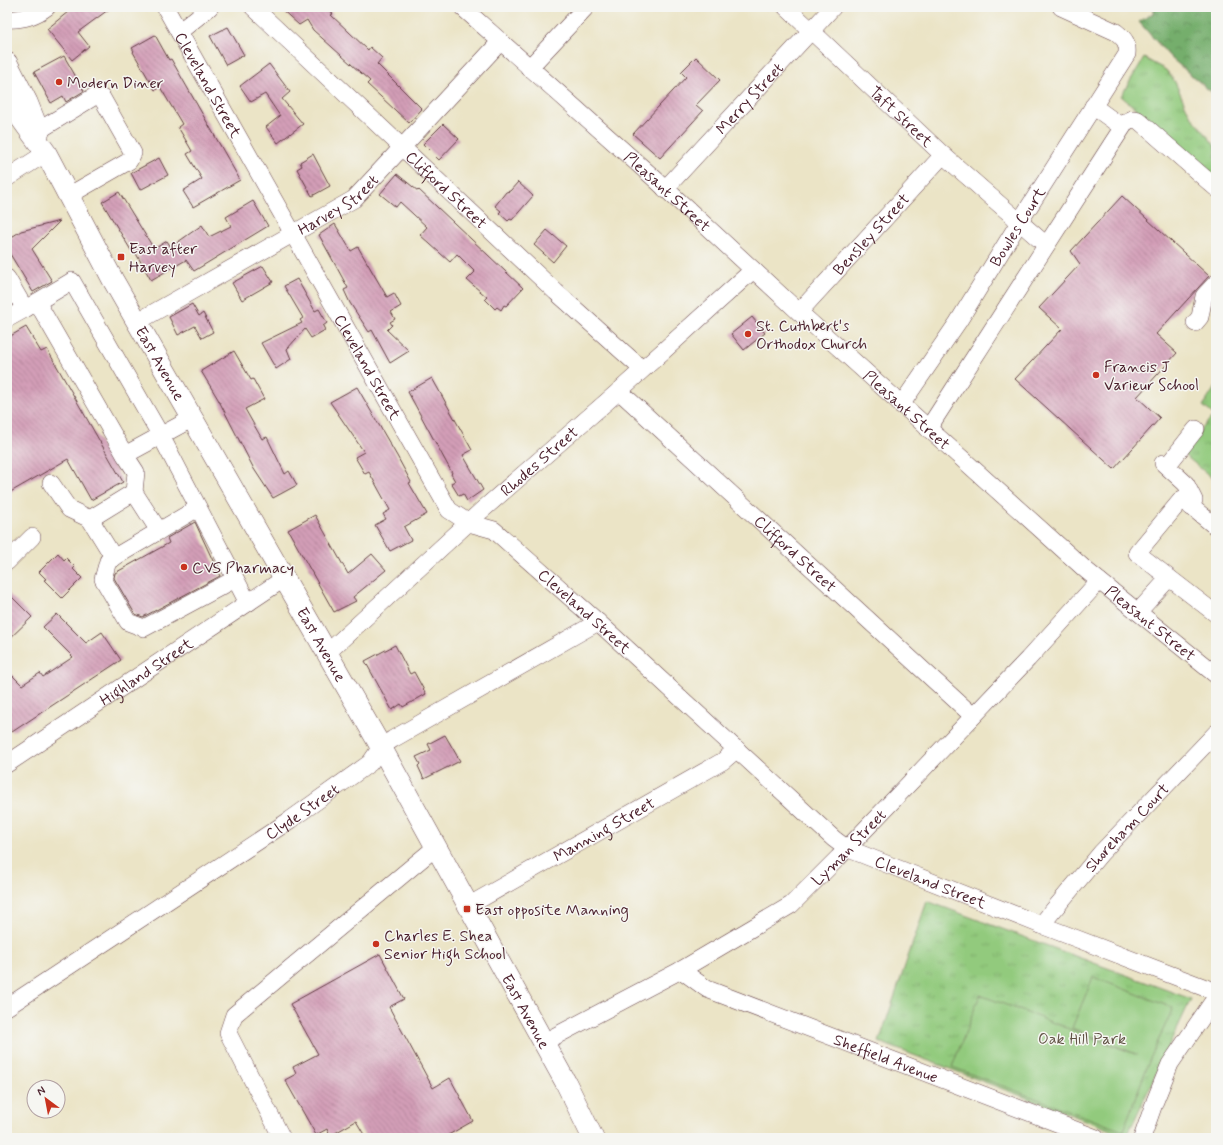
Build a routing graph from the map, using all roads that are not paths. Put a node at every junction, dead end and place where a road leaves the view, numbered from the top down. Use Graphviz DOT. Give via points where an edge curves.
graph roads {
  1 [pos="47,7"];
  2 [pos="165,7"];
  3 [pos="210,7"];
  4 [pos="253,7"];
  5 [pos="462,7"];
  6 [pos="586,7"];
  7 [pos="786,7"];
  8 [pos="833,7"];
  9 [pos="1061,7"];
  10 [pos="7,19"];
  11 [pos="811,31"];
  12 [pos="179,32"];
  13 [pos="501,41"];
  14 [pos="7,63"];
  15 [pos="529,68"];
  16 [pos="7,99"];
  17 [pos="1093,106"];
  18 [pos="1122,126"];
  19 [pos="38,131"];
  20 [pos="402,147"];
  21 [pos="46,153"];
  22 [pos="943,155"];
  23 [pos="7,178"];
  24 [pos="1216,188"];
  25 [pos="665,189"];
  26 [pos="68,196"];
  27 [pos="1020,221"];
  28 [pos="293,234"];
  29 [pos="1046,245"];
  30 [pos="753,270"];
  31 [pos="7,278"];
  32 [pos="1216,283"];
  33 [pos="31,305"];
  34 [pos="799,312"];
  35 [pos="7,319"];
  36 [pos="137,322"];
  37 [pos="1195,322"];
  38 [pos="642,369"];
  39 [pos="619,391"];
  40 [pos="901,405"];
  41 [pos="193,418"];
  42 [pos="928,429"];
  43 [pos="1196,429"];
  44 [pos="161,436"];
  45 [pos="126,455"];
  46 [pos="51,483"];
  47 [pos="134,492"];
  48 [pos="1192,507"];
  49 [pos="198,508"];
  50 [pos="90,519"];
  51 [pos="469,523"];
  52 [pos="1216,527"];
  53 [pos="159,532"];
  54 [pos="32,537"];
  55 [pos="114,558"];
  56 [pos="7,562"];
  57 [pos="285,578"];
  58 [pos="1169,578"];
  59 [pos="235,579"];
  60 [pos="1099,581"];
  61 [pos="248,603"];
  62 [pos="1138,612"];
  63 [pos="1216,614"];
  64 [pos="598,622"];
  65 [pos="327,653"];
  66 [pos="1216,675"];
  67 [pos="973,716"];
  68 [pos="1216,733"];
  69 [pos="381,747"];
  70 [pos="737,750"];
  71 [pos="7,764"];
  72 [pos="436,847"];
  73 [pos="846,848"];
  74 [pos="468,906"];
  75 [pos="1040,925"];
  76 [pos="681,970"];
  77 [pos="1216,992"];
  78 [pos="1216,997"];
  79 [pos="7,1007"];
  80 [pos="544,1042"];
  81 [pos="282,1138"];
  82 [pos="593,1138"];
  83 [pos="1096,1138"];
  84 [pos="1142,1138"];
  1 -- 10 [label="street" via="27,17"];
  2 -- 12 [label="street, Cleveland Street"];
  3 -- 12 [label="street"];
  4 -- 20 [label="street, Clifford Street"];
  5 -- 13 [label="street, Pleasant Street"];
  6 -- 15 [label="street"];
  7 -- 11 [label="street, Taft Street"];
  8 -- 11 [label="street, Merry Street"];
  9 -- 17 [label="street, Bowles Court" via="1116,32 1128,45 1127,54"];
  11 -- 22 [label="street, Taft Street"];
  11 -- 25 [label="street, Merry Street"];
  12 -- 28 [label="street, Cleveland Street"];
  13 -- 15 [label="street, Pleasant Street"];
  13 -- 20 [label="street, Harvey Street"];
  14 -- 19 [label="main road, East Avenue" via="27,102"];
  15 -- 25 [label="street, Pleasant Street"];
  16 -- 21 [label="main road, East Avenue"];
  17 -- 18 [label="street"];
  17 -- 27 [label="street, Bowles Court"];
  18 -- 24 [label="street" via="1132,119 1138,120"];
  18 -- 29 [label="street"];
  19 -- 21 [label="main road, East Avenue"];
  19 -- 26 [label="street" via="95,96 102,98 133,154 129,161"];
  20 -- 28 [label="street, Harvey Street" via="354,199"];
  20 -- 38 [label="street, Clifford Street"];
  21 -- 23 [label="street"];
  21 -- 26 [label="main road, East Avenue"];
  22 -- 27 [label="street, Taft Street"];
  22 -- 34 [label="street, Bensley Street"];
  25 -- 30 [label="street, Pleasant Street"];
  26 -- 36 [label="main road, East Avenue"];
  27 -- 29 [label="street, Taft Street"];
  27 -- 40 [label="street, Bowles Court" via="958,322"];
  28 -- 36 [label="street, Harvey Street"];
  28 -- 51 [label="street, Cleveland Street" via="449,510"];
  29 -- 42 [label="street"];
  30 -- 34 [label="street, Pleasant Street"];
  30 -- 38 [label="street, Rhodes Street"];
  31 -- 33 [label="street"];
  32 -- 37 [label="street" via="1204,296 1200,317"];
  33 -- 35 [label="street"];
  33 -- 44 [label="street" via="72,281"];
  33 -- 45 [label="street"];
  34 -- 40 [label="street, Pleasant Street"];
  36 -- 41 [label="main road, East Avenue"];
  38 -- 39 [label="street, Rhodes Street"];
  39 -- 51 [label="street, Rhodes Street"];
  39 -- 67 [label="street, Clifford Street"];
  40 -- 42 [label="street, Pleasant Street"];
  41 -- 44 [label="street"];
  41 -- 57 [label="main road, East Avenue"];
  42 -- 60 [label="street, Pleasant Street"];
  43 -- 48 [label="street" via="1165,464 1192,493"];
  44 -- 45 [label="street"];
  44 -- 49 [label="street"];
  45 -- 47 [label="street" via="136,472"];
  46 -- 50 [label="street" via="69,509"];
  47 -- 50 [label="street"];
  47 -- 53 [label="street"];
  48 -- 52 [label="street"];
  48 -- 58 [label="street" via="1182,499 1137,553"];
  49 -- 53 [label="street"];
  49 -- 59 [label="street"];
  50 -- 55 [label="street"];
  51 -- 64 [label="street, Cleveland Street" via="494,530"];
  51 -- 65 [label="street, Rhodes Street"];
  53 -- 55 [label="street"];
  54 -- 56 [label="street"];
  55 -- 59 [label="street" via="108,561 103,579 128,622 144,628"];
  57 -- 61 [label="street, Highland Street"];
  57 -- 65 [label="main road, East Avenue"];
  58 -- 62 [label="street"];
  58 -- 63 [label="street"];
  59 -- 61 [label="street"];
  60 -- 62 [label="street, Pleasant Street"];
  60 -- 67 [label="street, Lyman Street"];
  61 -- 71 [label="street, Highland Street"];
  62 -- 66 [label="street, Pleasant Street"];
  64 -- 69 [label="street, Clyde Street"];
  64 -- 70 [label="street, Cleveland Street"];
  65 -- 69 [label="main road, East Avenue"];
  67 -- 73 [label="street, Lyman Street"];
  68 -- 75 [label="street, Shoreham Court" via="1101,853"];
  69 -- 72 [label="main road, East Avenue"];
  69 -- 79 [label="street, Clyde Street" via="370,762 290,820"];
  70 -- 73 [label="street, Cleveland Street"];
  70 -- 74 [label="street, Manning Street"];
  72 -- 74 [label="main road, East Avenue"];
  72 -- 81 [label="street" via="234,1015 228,1033"];
  73 -- 75 [label="street, Cleveland Street"];
  73 -- 76 [label="street, Lyman Street" via="791,905"];
  74 -- 80 [label="main road, East Avenue"];
  75 -- 77 [label="street, Cleveland Street"];
  76 -- 80 [label="street, Lyman Street"];
  76 -- 83 [label="street, Sheffield Avenue" via="707,989"];
  78 -- 84 [label="street" via="1170,1064"];
  80 -- 82 [label="main road, East Avenue"];
}
